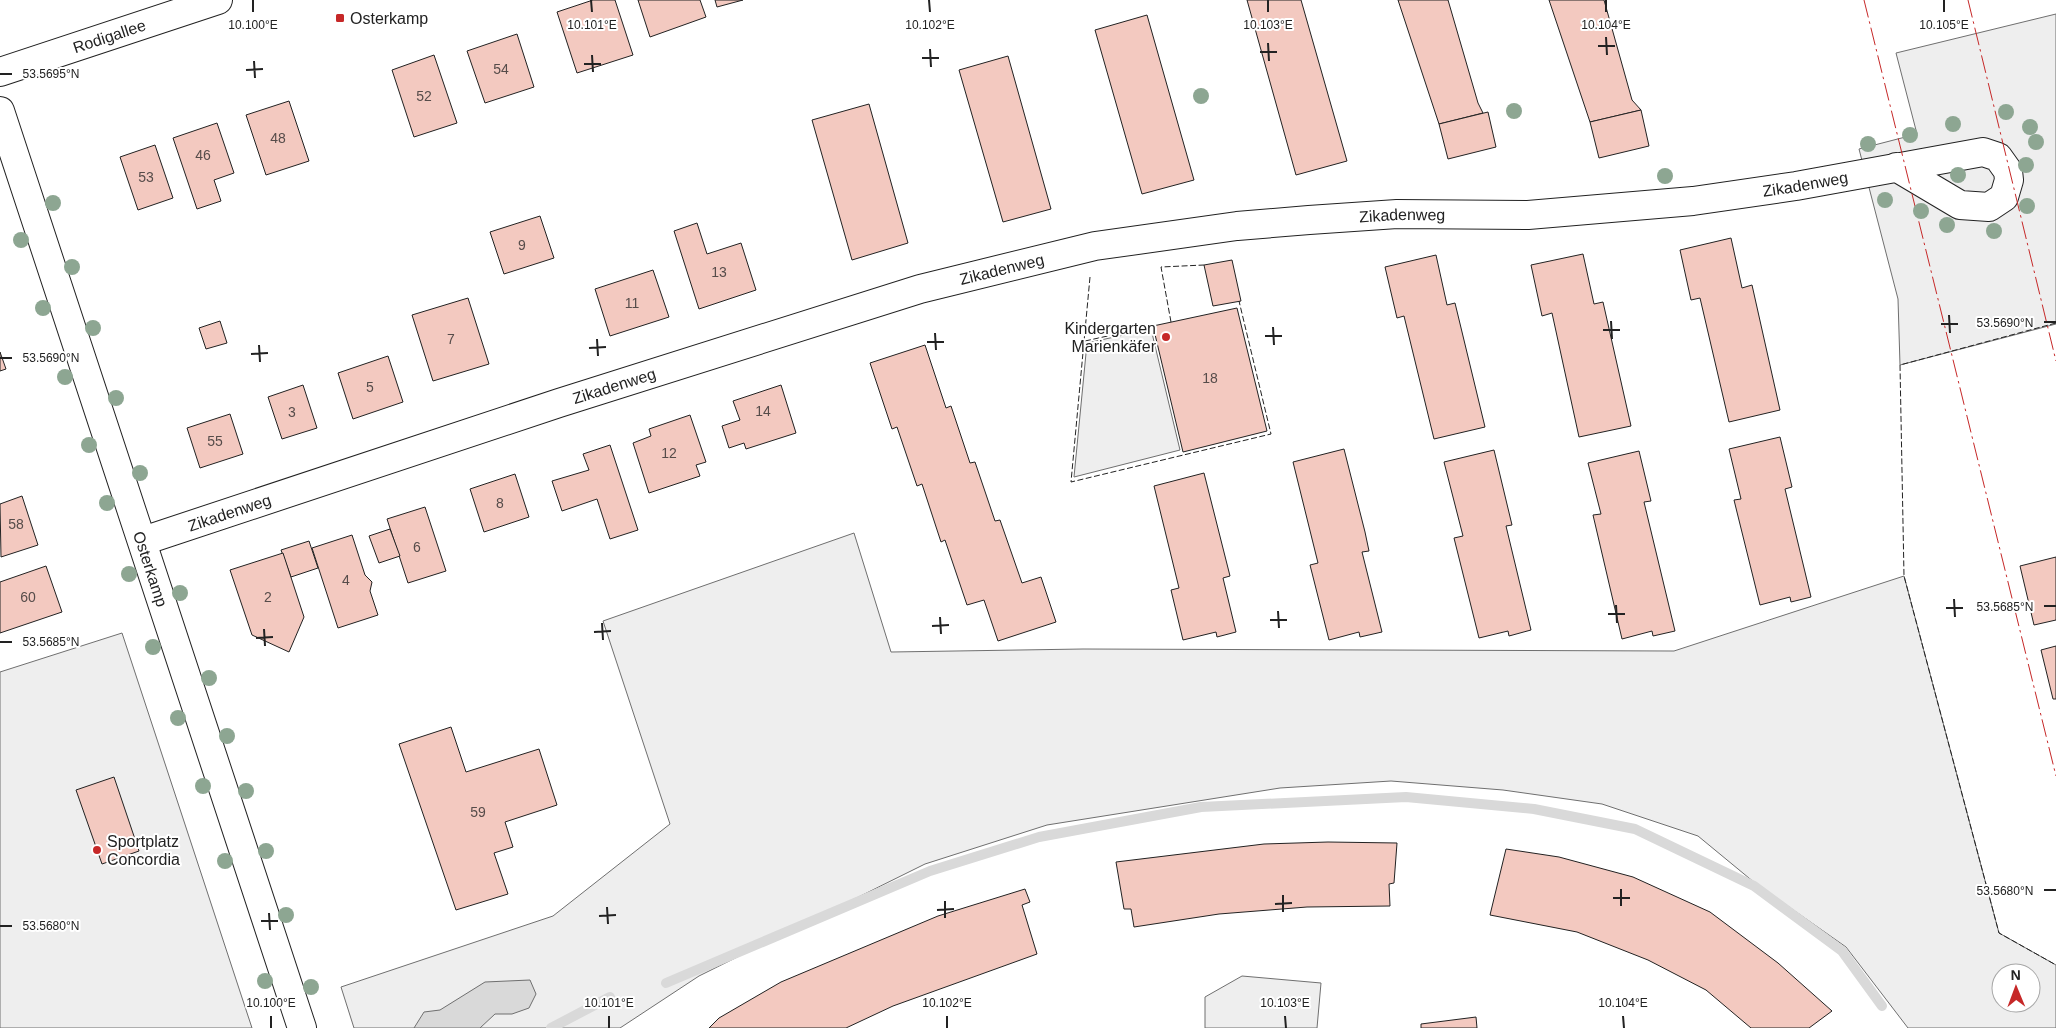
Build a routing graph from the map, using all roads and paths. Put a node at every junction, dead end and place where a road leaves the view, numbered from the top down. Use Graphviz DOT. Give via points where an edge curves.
graph roads {
  1 [pos="218,0"];
  2 [pos="0,72"];
  3 [pos="0,111"];
  4 [pos="1896,167"];
  5 [pos="143,541"];
  6 [pos="302,1028"];
  1 -- 2 [label="street, Rodigallee"];
  3 -- 5 [label="street, Osterkamp"];
  4 -- 5 [label="street, Zikadenweg" via="1693,201 1528,215 1397,214 1309,220 1237,226 1068,251 920,289 559,403"];
  5 -- 6 [label="street, Osterkamp"];
}
